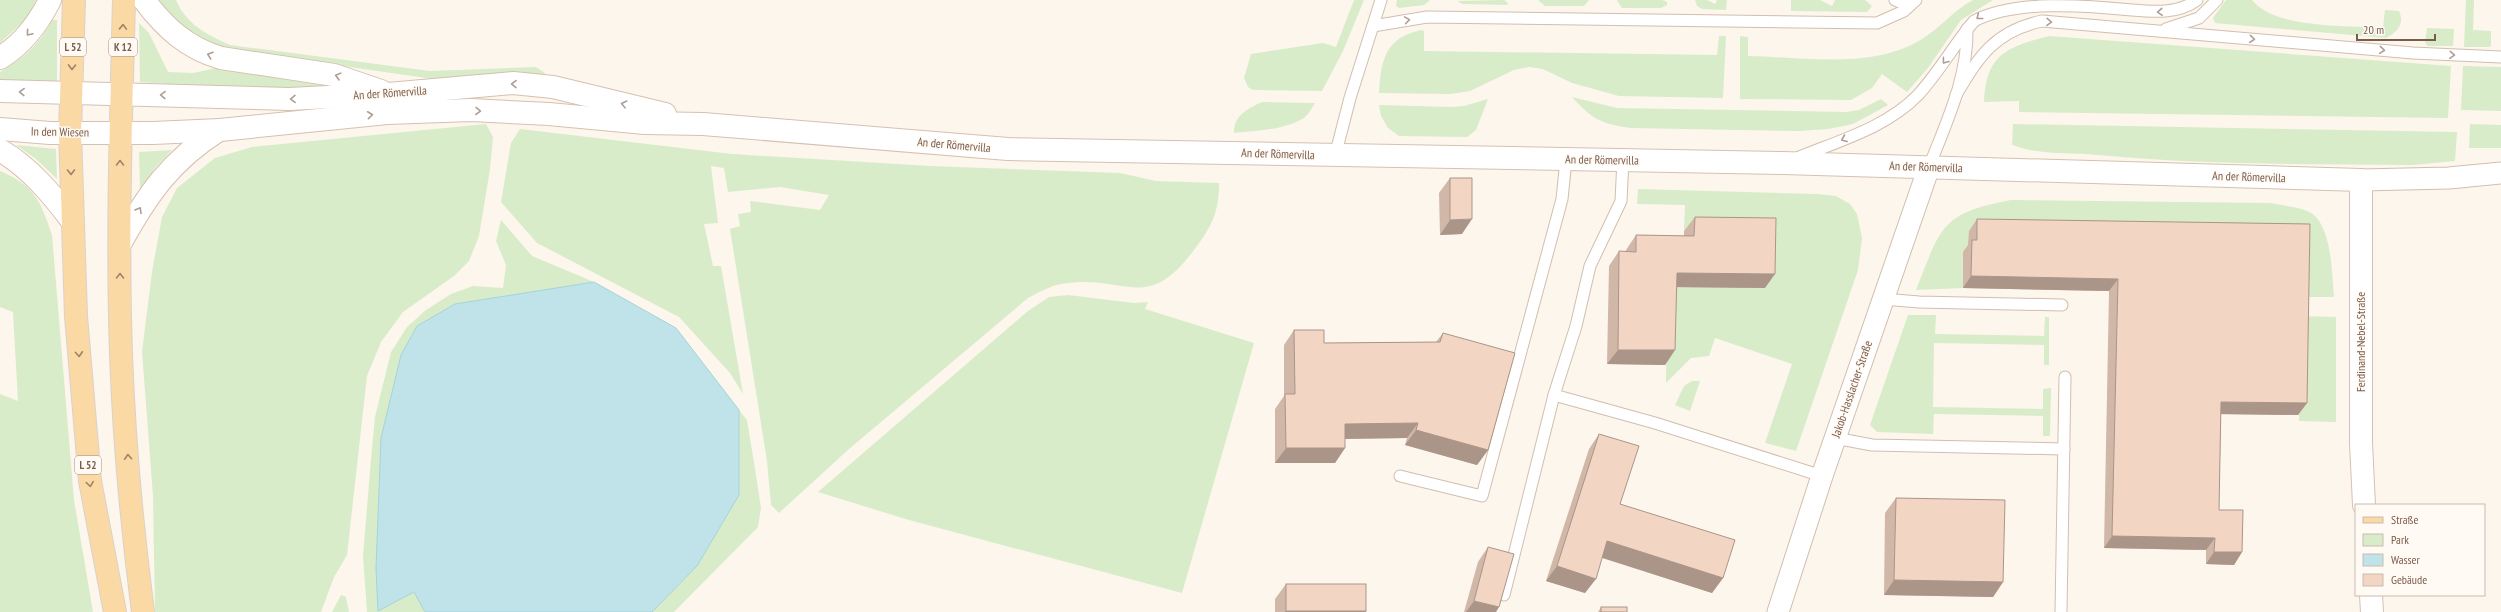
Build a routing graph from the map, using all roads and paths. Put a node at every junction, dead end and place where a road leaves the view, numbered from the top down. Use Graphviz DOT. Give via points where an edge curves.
graph roads {
  1 [pos="50,0"];
  2 [pos="74,0"];
  3 [pos="124,0"];
  4 [pos="144,0"];
  5 [pos="1381,0"];
  6 [pos="1895,0"];
  7 [pos="2197,0"];
  8 [pos="2217,0"];
  9 [pos="1912,3"];
  10 [pos="1373,26"];
  11 [pos="1967,29"];
  12 [pos="2156,32"];
  13 [pos="2501,57"];
  14 [pos="0,58"];
  15 [pos="0,91"];
  16 [pos="72,93"];
  17 [pos="122,94"];
  18 [pos="388,94"];
  19 [pos="1956,95"];
  20 [pos="703,124"];
  21 [pos="0,129"];
  22 [pos="220,130"];
  23 [pos="70,133"];
  24 [pos="120,133"];
  25 [pos="0,150"];
  26 [pos="1335,156"];
  27 [pos="1566,160"];
  28 [pos="1624,160"];
  29 [pos="1783,163"];
  30 [pos="1929,168"];
  31 [pos="2501,173"];
  32 [pos="2361,180"];
  33 [pos="72,221"];
  34 [pos="120,244"];
  35 [pos="1883,300"];
  36 [pos="2062,305"];
  37 [pos="2065,377"];
  38 [pos="1554,395"];
  39 [pos="1835,438"];
  40 [pos="2064,449"];
  41 [pos="1400,476"];
  42 [pos="1822,476"];
  43 [pos="2364,504"];
  44 [pos="1504,595"];
  45 [pos="2371,596"];
  46 [pos="116,612"];
  47 [pos="143,612"];
  48 [pos="1778,612"];
  49 [pos="2061,612"];
  50 [pos="2372,612"];
  1 -- 14 [label="street, one-way" via="19,45"];
  2 -- 16 [label="main road, L 52, one-way"];
  17 -- 3 [label="main road, K 12, one-way"];
  18 -- 4 [label="street, one-way" via="334,75 206,54 177,37 163,25"];
  5 -- 10 [label="lane"];
  6 -- 9 [label="lane"];
  7 -- 11 [label="lane, one-way" via="2173,10 2153,12 2038,1 2013,2 1982,14"];
  8 -- 12 [label="lane" via="2199,18"];
  10 -- 9 [label="lane, one-way" via="1427,17 1877,23 1904,11"];
  10 -- 26 [label="lane"];
  11 -- 19 [label="lane" via="1966,50"];
  11 -- 29 [label="lane, one-way" via="1919,94 1900,110 1871,128"];
  12 -- 13 [label="lane, one-way"];
  19 -- 12 [label="lane, one-way" via="1974,64 1990,45 2006,34 2031,24 2052,22"];
  16 -- 15 [label="street, one-way"];
  16 -- 17 [label="street, An der Römervilla"];
  16 -- 23 [label="main road, L 52"];
  18 -- 17 [label="street, An der Römervilla, one-way" via="289,99"];
  17 -- 24 [label="main road, K 12"];
  20 -- 18 [label="street, An der Römervilla, one-way" via="575,92 528,84 498,84"];
  19 -- 30 [label="lane"];
  22 -- 20 [label="street, An der Römervilla, one-way" via="387,113 456,110 549,114 645,123"];
  20 -- 26 [label="street, An der Römervilla" via="1008,149"];
  21 -- 23 [label="street, In den Wiesen"];
  22 -- 24 [label="street, An der Römervilla"];
  34 -- 22 [label="street, one-way" via="159,180 192,148"];
  23 -- 24 [label="street, In den Wiesen"];
  23 -- 33 [label="main road, L 52, one-way"];
  34 -- 24 [label="main road, one-way"];
  25 -- 33 [label="street" via="40,182"];
  26 -- 27 [label="street, An der Römervilla"];
  27 -- 28 [label="street, An der Römervilla"];
  27 -- 41 [label="lane" via="1562,199 1482,496"];
  28 -- 29 [label="street, An der Römervilla"];
  28 -- 38 [label="lane" via="1621,201 1590,266 1576,326"];
  29 -- 30 [label="street, An der Römervilla"];
  30 -- 32 [label="street, An der Römervilla"];
  30 -- 35 [label="street, Jakob-Hasslacher-Straße"];
  31 -- 32 [label="street, An der Römervilla" via="2449,178"];
  32 -- 43 [label="street, Ferdinand-Nebel-Straße" via="2361,443"];
  33 -- 46 [label="main road, L 52, one-way" via="84,429 95,514"];
  47 -- 34 [label="main road, one-way" via="124,404"];
  35 -- 36 [label="lane"];
  35 -- 39 [label="street, Jakob-Hasslacher-Straße"];
  37 -- 40 [label="lane"];
  38 -- 42 [label="lane" via="1655,423"];
  38 -- 44 [label="lane"];
  39 -- 40 [label="lane" via="1872,445"];
  39 -- 42 [label="street, Jakob-Hasslacher-Straße"];
  40 -- 49 [label="lane"];
  42 -- 48 [label="street, Jakob-Hasslacher-Straße"];
  45 -- 50 [label="street"];
}
